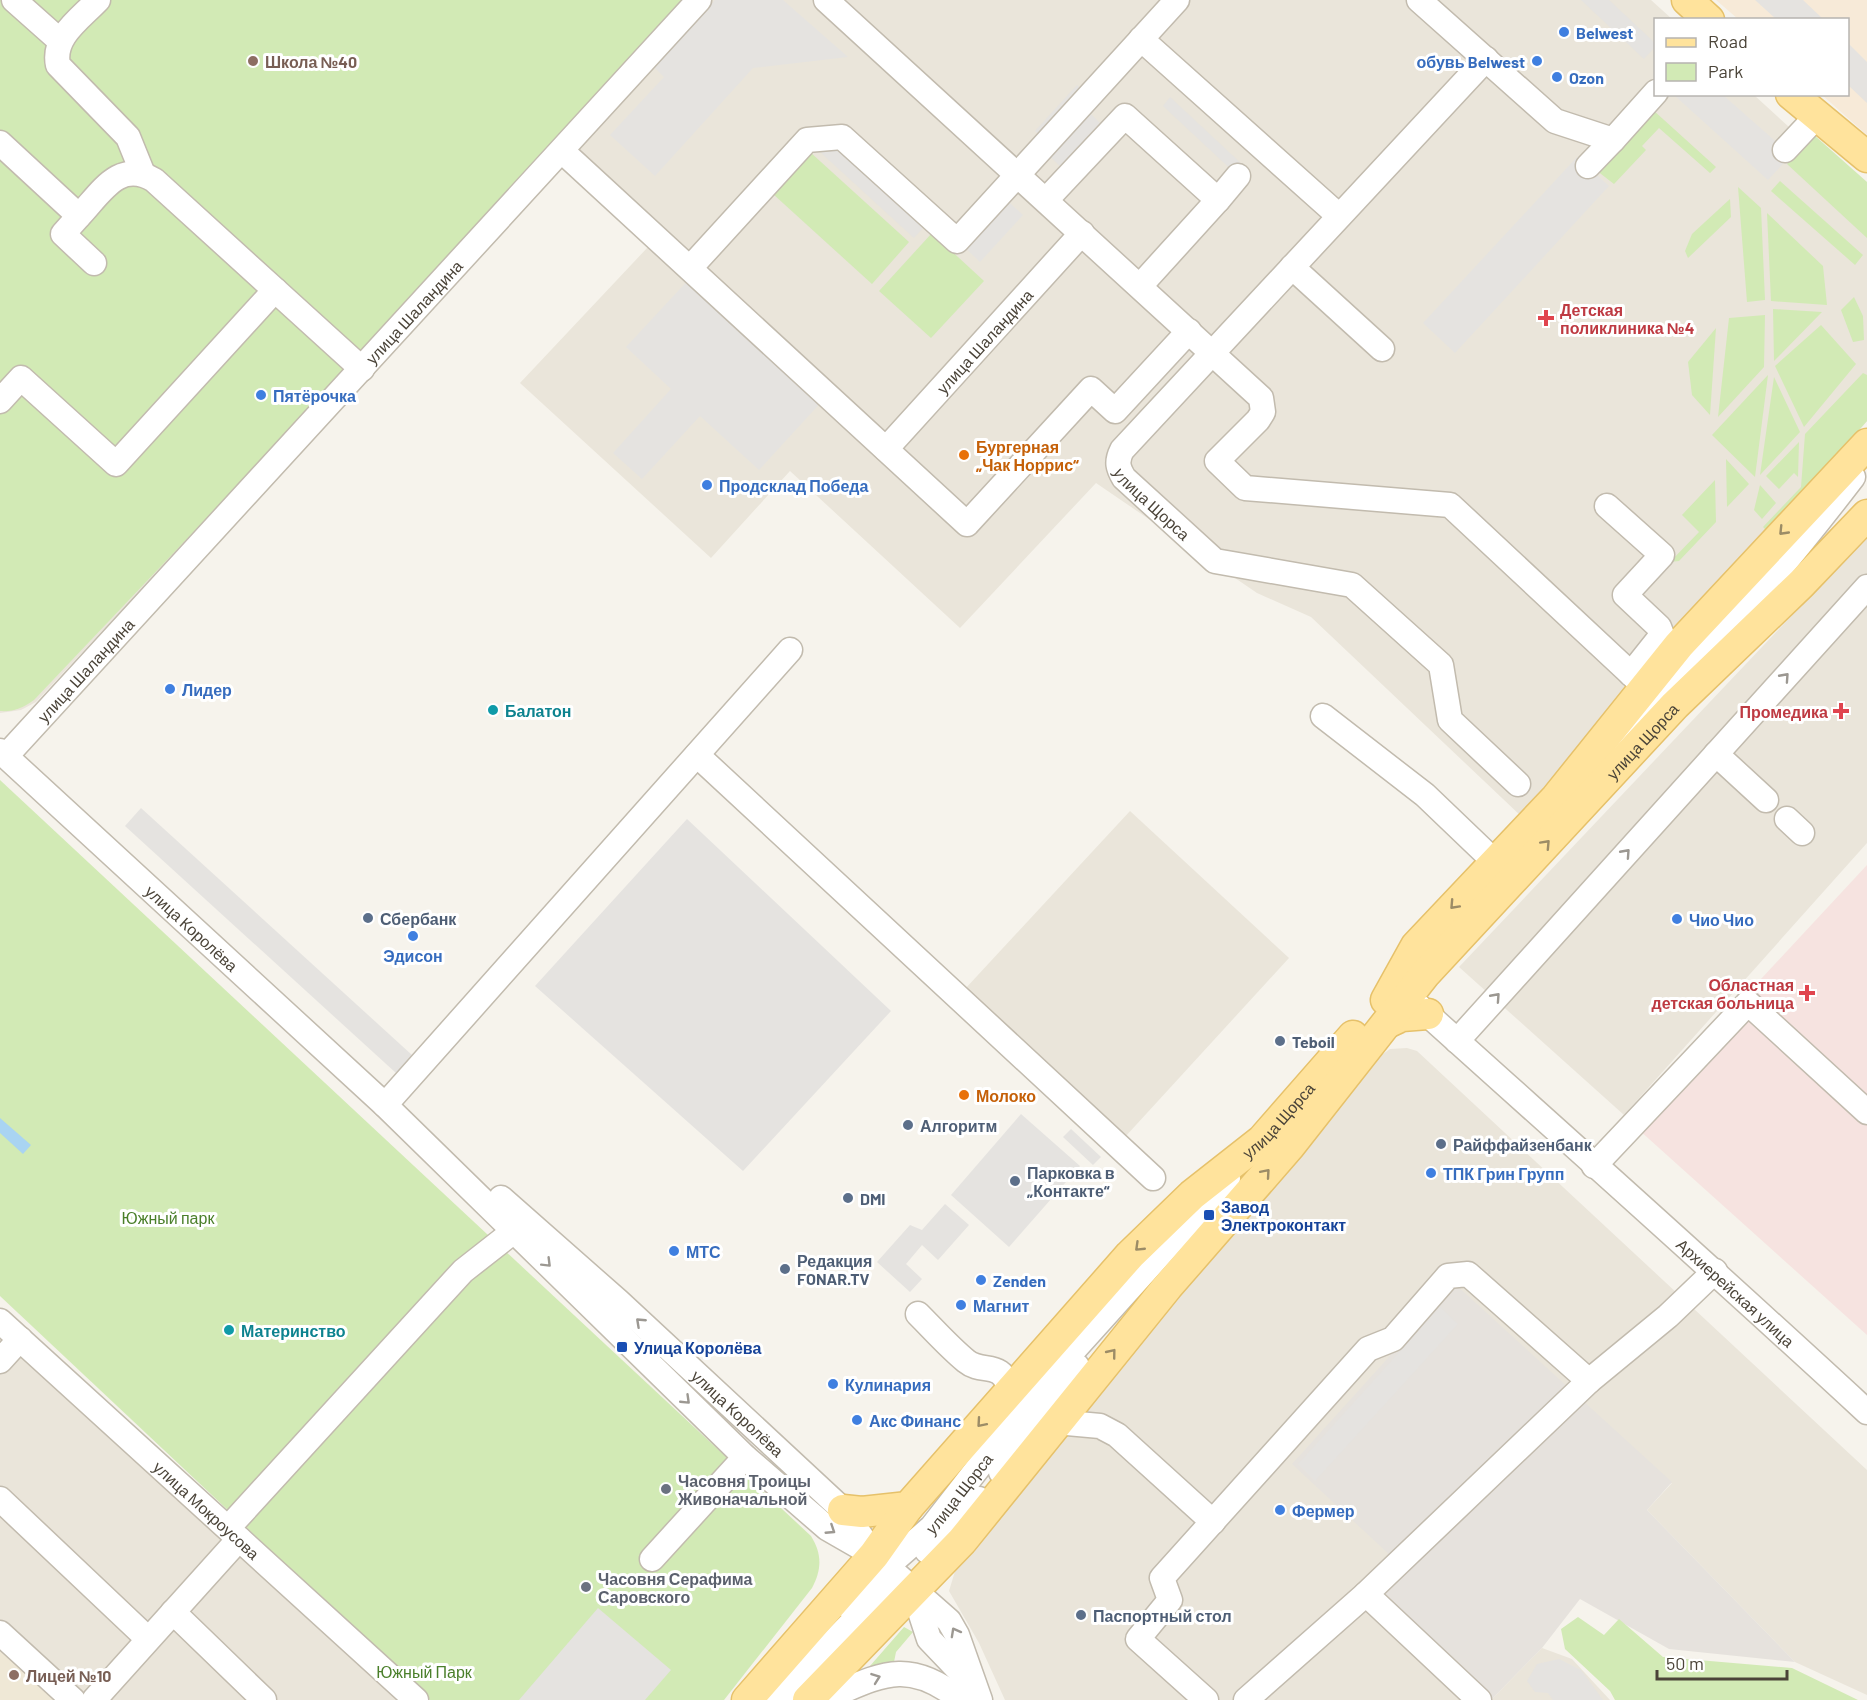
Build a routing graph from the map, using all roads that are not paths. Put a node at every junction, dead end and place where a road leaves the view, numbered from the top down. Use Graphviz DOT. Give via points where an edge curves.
graph roads {
  1 [pos="14,0"];
  2 [pos="699,0"];
  3 [pos="826,0"];
  4 [pos="1177,0"];
  5 [pos="1419,0"];
  6 [pos="92,2"];
  7 [pos="1142,39"];
  8 [pos="59,40"];
  9 [pos="1486,59"];
  10 [pos="1654,94"];
  11 [pos="1793,96"];
  12 [pos="1816,117"];
  13 [pos="1612,140"];
  14 [pos="0,143"];
  15 [pos="1785,150"];
  16 [pos="562,151"];
  17 [pos="1867,157"];
  18 [pos="1588,166"];
  19 [pos="143,174"];
  20 [pos="1018,175"];
  21 [pos="1867,175"];
  22 [pos="1238,176"];
  23 [pos="1046,200"];
  24 [pos="1218,200"];
  25 [pos="79,216"];
  26 [pos="1339,216"];
  27 [pos="1082,233"];
  28 [pos="94,263"];
  29 [pos="1292,267"];
  30 [pos="690,268"];
  31 [pos="1140,286"];
  32 [pos="274,290"];
  33 [pos="1188,331"];
  34 [pos="1382,349"];
  35 [pos="1212,352"];
  36 [pos="362,369"];
  37 [pos="0,401"];
  38 [pos="1867,444"];
  39 [pos="886,449"];
  40 [pos="1867,458"];
  41 [pos="1867,478"];
  42 [pos="1607,506"];
  43 [pos="1867,515"];
  44 [pos="1782,568"];
  45 [pos="1867,587"];
  46 [pos="790,650"];
  47 [pos="1637,680"];
  48 [pos="1675,705"];
  49 [pos="1323,716"];
  50 [pos="3,754"];
  51 [pos="1716,754"];
  52 [pos="697,755"];
  53 [pos="1518,784"];
  54 [pos="1556,798"];
  55 [pos="1766,800"];
  56 [pos="1494,862"];
  57 [pos="1403,998"];
  58 [pos="1457,1041"];
  59 [pos="385,1105"];
  60 [pos="1867,1112"];
  61 [pos="1262,1140"];
  62 [pos="1598,1170"];
  63 [pos="1153,1178"];
  64 [pos="514,1230"];
  65 [pos="1715,1271"];
  66 [pos="918,1314"];
  67 [pos="0,1321"];
  68 [pos="20,1339"];
  69 [pos="0,1361"];
  70 [pos="1001,1379"];
  71 [pos="1589,1381"];
  72 [pos="1867,1412"];
  73 [pos="1056,1422"];
  74 [pos="745,1457"];
  75 [pos="0,1499"];
  76 [pos="908,1507"];
  77 [pos="843,1510"];
  78 [pos="1213,1522"];
  79 [pos="233,1534"];
  80 [pos="652,1559"];
  81 [pos="893,1573"];
  82 [pos="1366,1594"];
  83 [pos="173,1612"];
  84 [pos="0,1632"];
  85 [pos="148,1639"];
  86 [pos="795,1646"];
  87 [pos="972,1695"];
  88 [pos="73,1700"];
  89 [pos="94,1700"];
  90 [pos="264,1700"];
  91 [pos="416,1700"];
  92 [pos="747,1700"];
  93 [pos="756,1700"];
  94 [pos="776,1700"];
  95 [pos="808,1700"];
  96 [pos="822,1700"];
  97 [pos="1206,1700"];
  98 [pos="1246,1700"];
  99 [pos="1479,1700"];
  1 -- 8 [label="street"];
  2 -- 16 [label="street, улица Шаландина"];
  3 -- 20 [label="street"];
  4 -- 7 [label="street"];
  5 -- 9 [label="street"];
  6 -- 8 [label="street"];
  7 -- 20 [label="street"];
  7 -- 26 [label="street"];
  8 -- 19 [label="street" via="55,52 58,64 128,137"];
  9 -- 13 [label="street" via="1555,120"];
  9 -- 26 [label="street, улица Щорса"];
  10 -- 13 [label="street"];
  11 -- 12 [label="main road"];
  12 -- 15 [label="street"];
  12 -- 17 [label="main road"];
  12 -- 21 [label="main road" via="1848,159"];
  13 -- 18 [label="street"];
  14 -- 25 [label="street"];
  16 -- 30 [label="street"];
  16 -- 36 [label="street, улица Шаландина"];
  19 -- 25 [label="street" via="127,172 114,179"];
  19 -- 32 [label="street"];
  20 -- 23 [label="street"];
  20 -- 30 [label="street" via="957,242 843,136 807,140"];
  22 -- 24 [label="street"];
  23 -- 24 [label="street" via="1125,116"];
  23 -- 27 [label="street"];
  24 -- 31 [label="street"];
  25 -- 28 [label="street" via="63,234"];
  26 -- 29 [label="street, улица Щорса"];
  27 -- 31 [label="street"];
  27 -- 39 [label="street, улица Шаландина"];
  29 -- 34 [label="street"];
  29 -- 35 [label="street, улица Щорса"];
  30 -- 39 [label="street"];
  31 -- 33 [label="street"];
  32 -- 36 [label="street"];
  32 -- 37 [label="street" via="116,464 21,378"];
  33 -- 35 [label="street"];
  33 -- 39 [label="street" via="1115,411 1091,389 967,524"];
  35 -- 47 [label="street" via="1264,405 1258,420 1217,461 1245,488 1450,505"];
  35 -- 53 [label="street, улица Щорса" via="1122,450 1118,469 1124,478 1215,561 1352,585 1441,664 1450,720"];
  36 -- 50 [label="street, улица Шаландина"];
  38 -- 47 [label="main road, улица Щорса, one-way"];
  40 -- 44 [label="street, улица Щорса"];
  41 -- 44 [label="street"];
  42 -- 47 [label="street" via="1662,555 1625,595 1659,627 1662,635"];
  43 -- 48 [label="main road, улица Щорса"];
  44 -- 48 [label="street"];
  44 -- 54 [label="street, улица Щорса" via="1643,720"];
  51 -- 45 [label="street, one-way"];
  46 -- 52 [label="street"];
  47 -- 54 [label="main road, улица Щорса"];
  57 -- 48 [label="main road, улица Щорса, one-way"];
  49 -- 56 [label="street" via="1425,795"];
  50 -- 59 [label="street, улица Королёва"];
  51 -- 55 [label="street"];
  58 -- 51 [label="street, one-way"];
  52 -- 59 [label="street"];
  52 -- 63 [label="street"];
  54 -- 56 [label="main road, улица Щорса"];
  56 -- 57 [label="main road, улица Щорса, one-way" via="1416,946"];
  57 -- 58 [label="street, Архиерейская улица"];
  57 -- 61 [label="main road, улица Щорса"];
  73 -- 57 [label="main road, one-way" via="1289,1147"];
  58 -- 62 [label="street, Архиерейская улица"];
  59 -- 64 [label="street, улица Королёва"];
  77 -- 59 [label="street, улица Королёва, one-way" via="535,1226"];
  60 -- 62 [label="street" via="1748,1003"];
  61 -- 70 [label="main road, one-way" via="1192,1195"];
  61 -- 81 [label="street, улица Щорса" via="1147,1270 977,1502 944,1537"];
  62 -- 65 [label="street, Архиерейская улица"];
  64 -- 74 [label="street, улица Королёва, one-way"];
  64 -- 79 [label="street" via="463,1271"];
  65 -- 71 [label="street"];
  65 -- 72 [label="street, Архиерейская улица"];
  66 -- 70 [label="street" via="969,1363"];
  67 -- 68 [label="street, улица Мокроусова"];
  68 -- 69 [label="street"];
  68 -- 79 [label="street, улица Мокроусова"];
  70 -- 76 [label="main road, one-way"];
  71 -- 78 [label="street" via="1468,1274 1448,1276 1393,1339 1368,1349"];
  71 -- 82 [label="street"];
  73 -- 78 [label="street" via="1100,1426 1118,1435"];
  73 -- 81 [label="main road" via="962,1541"];
  74 -- 80 [label="street"];
  74 -- 81 [label="street, улица Королёва, one-way" via="827,1528"];
  75 -- 85 [label="street"];
  76 -- 77 [label="main road"];
  76 -- 81 [label="main road"];
  77 -- 81 [label="street, улица Королёва"];
  78 -- 97 [label="street" via="1162,1578 1170,1600 1138,1639"];
  79 -- 83 [label="street"];
  79 -- 91 [label="street, улица Мокроусова"];
  81 -- 86 [label="main road"];
  81 -- 87 [label="street" via="949,1622 957,1635"];
  81 -- 94 [label="street, улица Щорса"];
  81 -- 95 [label="main road"];
  82 -- 98 [label="street"];
  82 -- 99 [label="street"];
  83 -- 85 [label="street"];
  83 -- 90 [label="street"];
  84 -- 88 [label="street"];
  85 -- 89 [label="street"];
  86 -- 92 [label="main road"];
  86 -- 93 [label="street"];
  96 -- 87 [label="street, one-way" via="892,1673 914,1674"];
}
